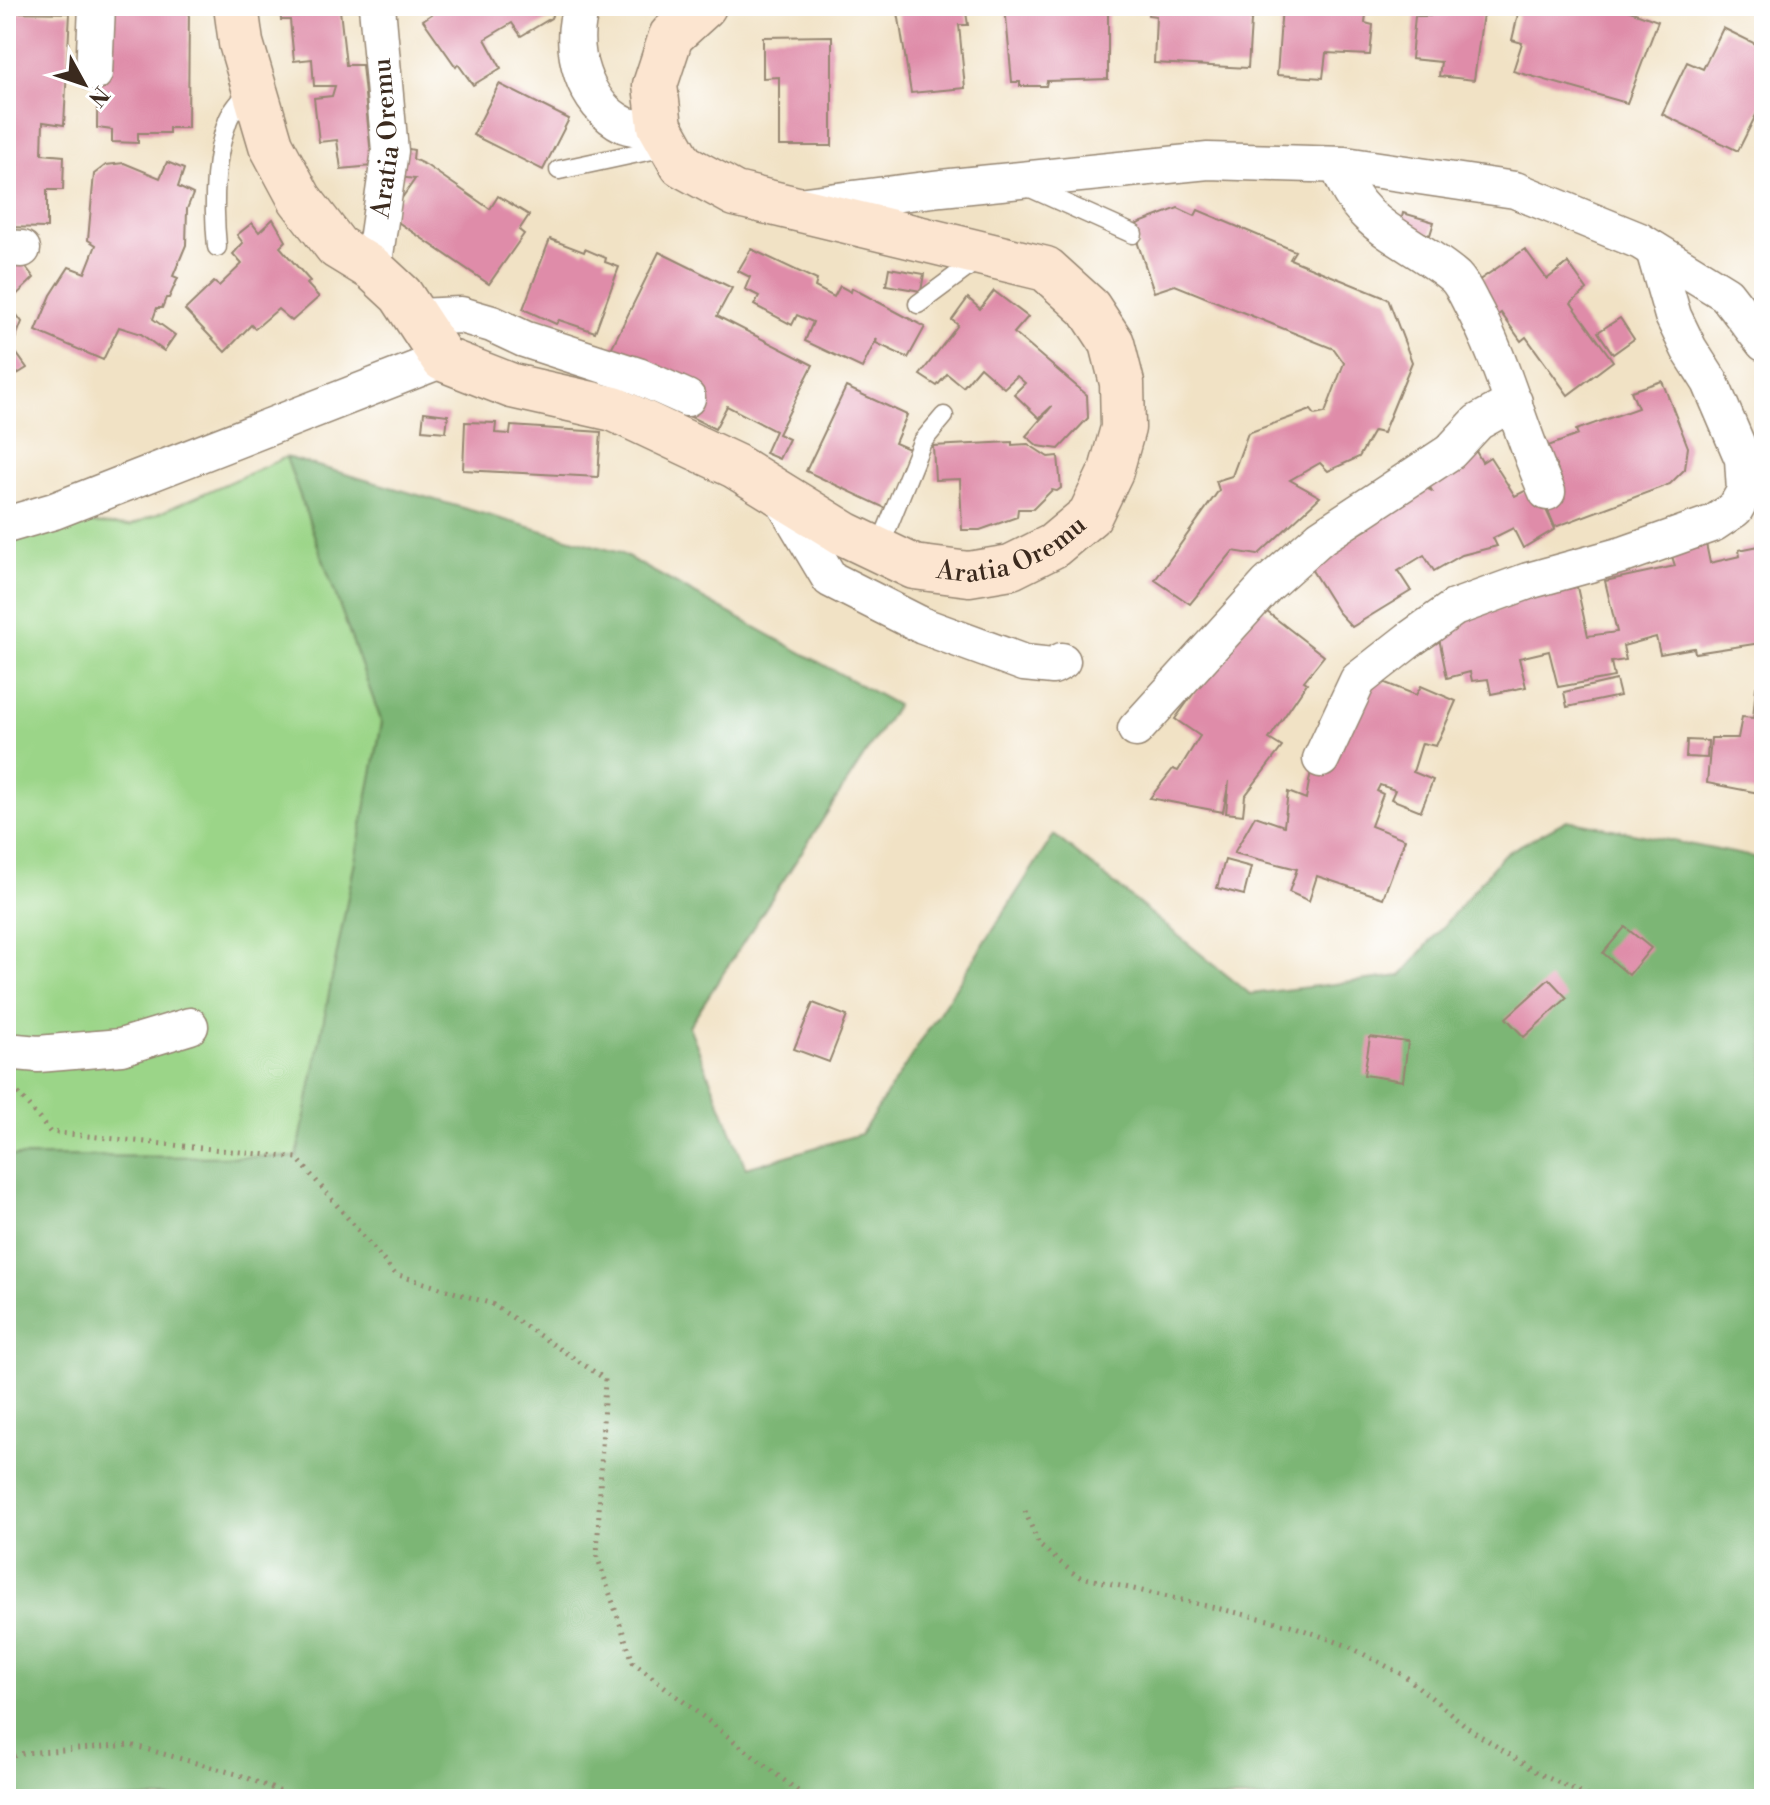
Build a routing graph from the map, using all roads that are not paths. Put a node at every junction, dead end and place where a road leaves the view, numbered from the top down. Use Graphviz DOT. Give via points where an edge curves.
graph roads {
  1 [pos="97,6"];
  2 [pos="236,6"];
  3 [pos="377,6"];
  4 [pos="582,6"];
  5 [pos="704,6"];
  6 [pos="94,73"];
  7 [pos="254,84"];
  8 [pos="667,138"];
  9 [pos="1339,165"];
  10 [pos="559,170"];
  11 [pos="1014,180"];
  12 [pos="788,208"];
  13 [pos="1133,234"];
  14 [pos="217,247"];
  15 [pos="1654,250"];
  16 [pos="986,254"];
  17 [pos="373,269"];
  18 [pos="918,304"];
  19 [pos="417,317"];
  20 [pos="1764,343"];
  21 [pos="443,359"];
  22 [pos="687,398"];
  23 [pos="1514,402"];
  24 [pos="944,416"];
  25 [pos="777,491"];
  26 [pos="1547,492"];
  27 [pos="6,525"];
  28 [pos="878,551"];
  29 [pos="1062,661"];
  30 [pos="1136,729"];
  31 [pos="1321,759"];
  32 [pos="190,1026"];
  33 [pos="6,1051"];
  1 -- 6 [label="street"];
  2 -- 7 [label="main road, Aratia Oremu"];
  3 -- 17 [label="street, Aratia Oremu" via="390,151"];
  4 -- 8 [label="street" via="579,64 589,92 605,112 627,126"];
  5 -- 8 [label="main road" via="671,36 655,85"];
  7 -- 14 [label="lane" via="228,117 221,147 215,183"];
  7 -- 17 [label="main road, Aratia Oremu" via="271,145 300,199 337,247"];
  8 -- 10 [label="lane"];
  8 -- 12 [label="main road, Aratia Oremu" via="682,165 735,194"];
  9 -- 11 [label="street" via="1208,161"];
  9 -- 15 [label="street" via="1515,190"];
  9 -- 23 [label="street" via="1344,184 1362,210 1458,279"];
  11 -- 12 [label="street"];
  11 -- 13 [label="lane"];
  12 -- 16 [label="main road, Aratia Oremu"];
  15 -- 20 [label="street" via="1726,294"];
  15 -- 31 [label="street" via="1673,316 1710,382 1743,459 1745,491 1735,509 1714,523 1454,608 1358,680"];
  16 -- 18 [label="lane"];
  16 -- 28 [label="main road, Aratia Oremu" via="1046,269 1089,308 1112,343 1122,383 1123,428 1111,471 1090,515 1053,546 1011,567 969,574 914,567"];
  17 -- 19 [label="main road, Aratia Oremu"];
  19 -- 21 [label="main road, Aratia Oremu"];
  19 -- 22 [label="street" via="461,315 492,324"];
  21 -- 25 [label="main road, Aratia Oremu" via="512,386 614,409"];
  21 -- 27 [label="street"];
  23 -- 26 [label="street"];
  23 -- 30 [label="street" via="1478,422 1450,452 1321,537 1267,585"];
  24 -- 28 [label="lane" via="922,442"];
  25 -- 28 [label="main road, Aratia Oremu"];
  25 -- 29 [label="street, Aratia Oremu" via="830,579 923,626 1024,663 1053,666"];
  32 -- 33 [label="street" via="121,1047 38,1054"];
}
